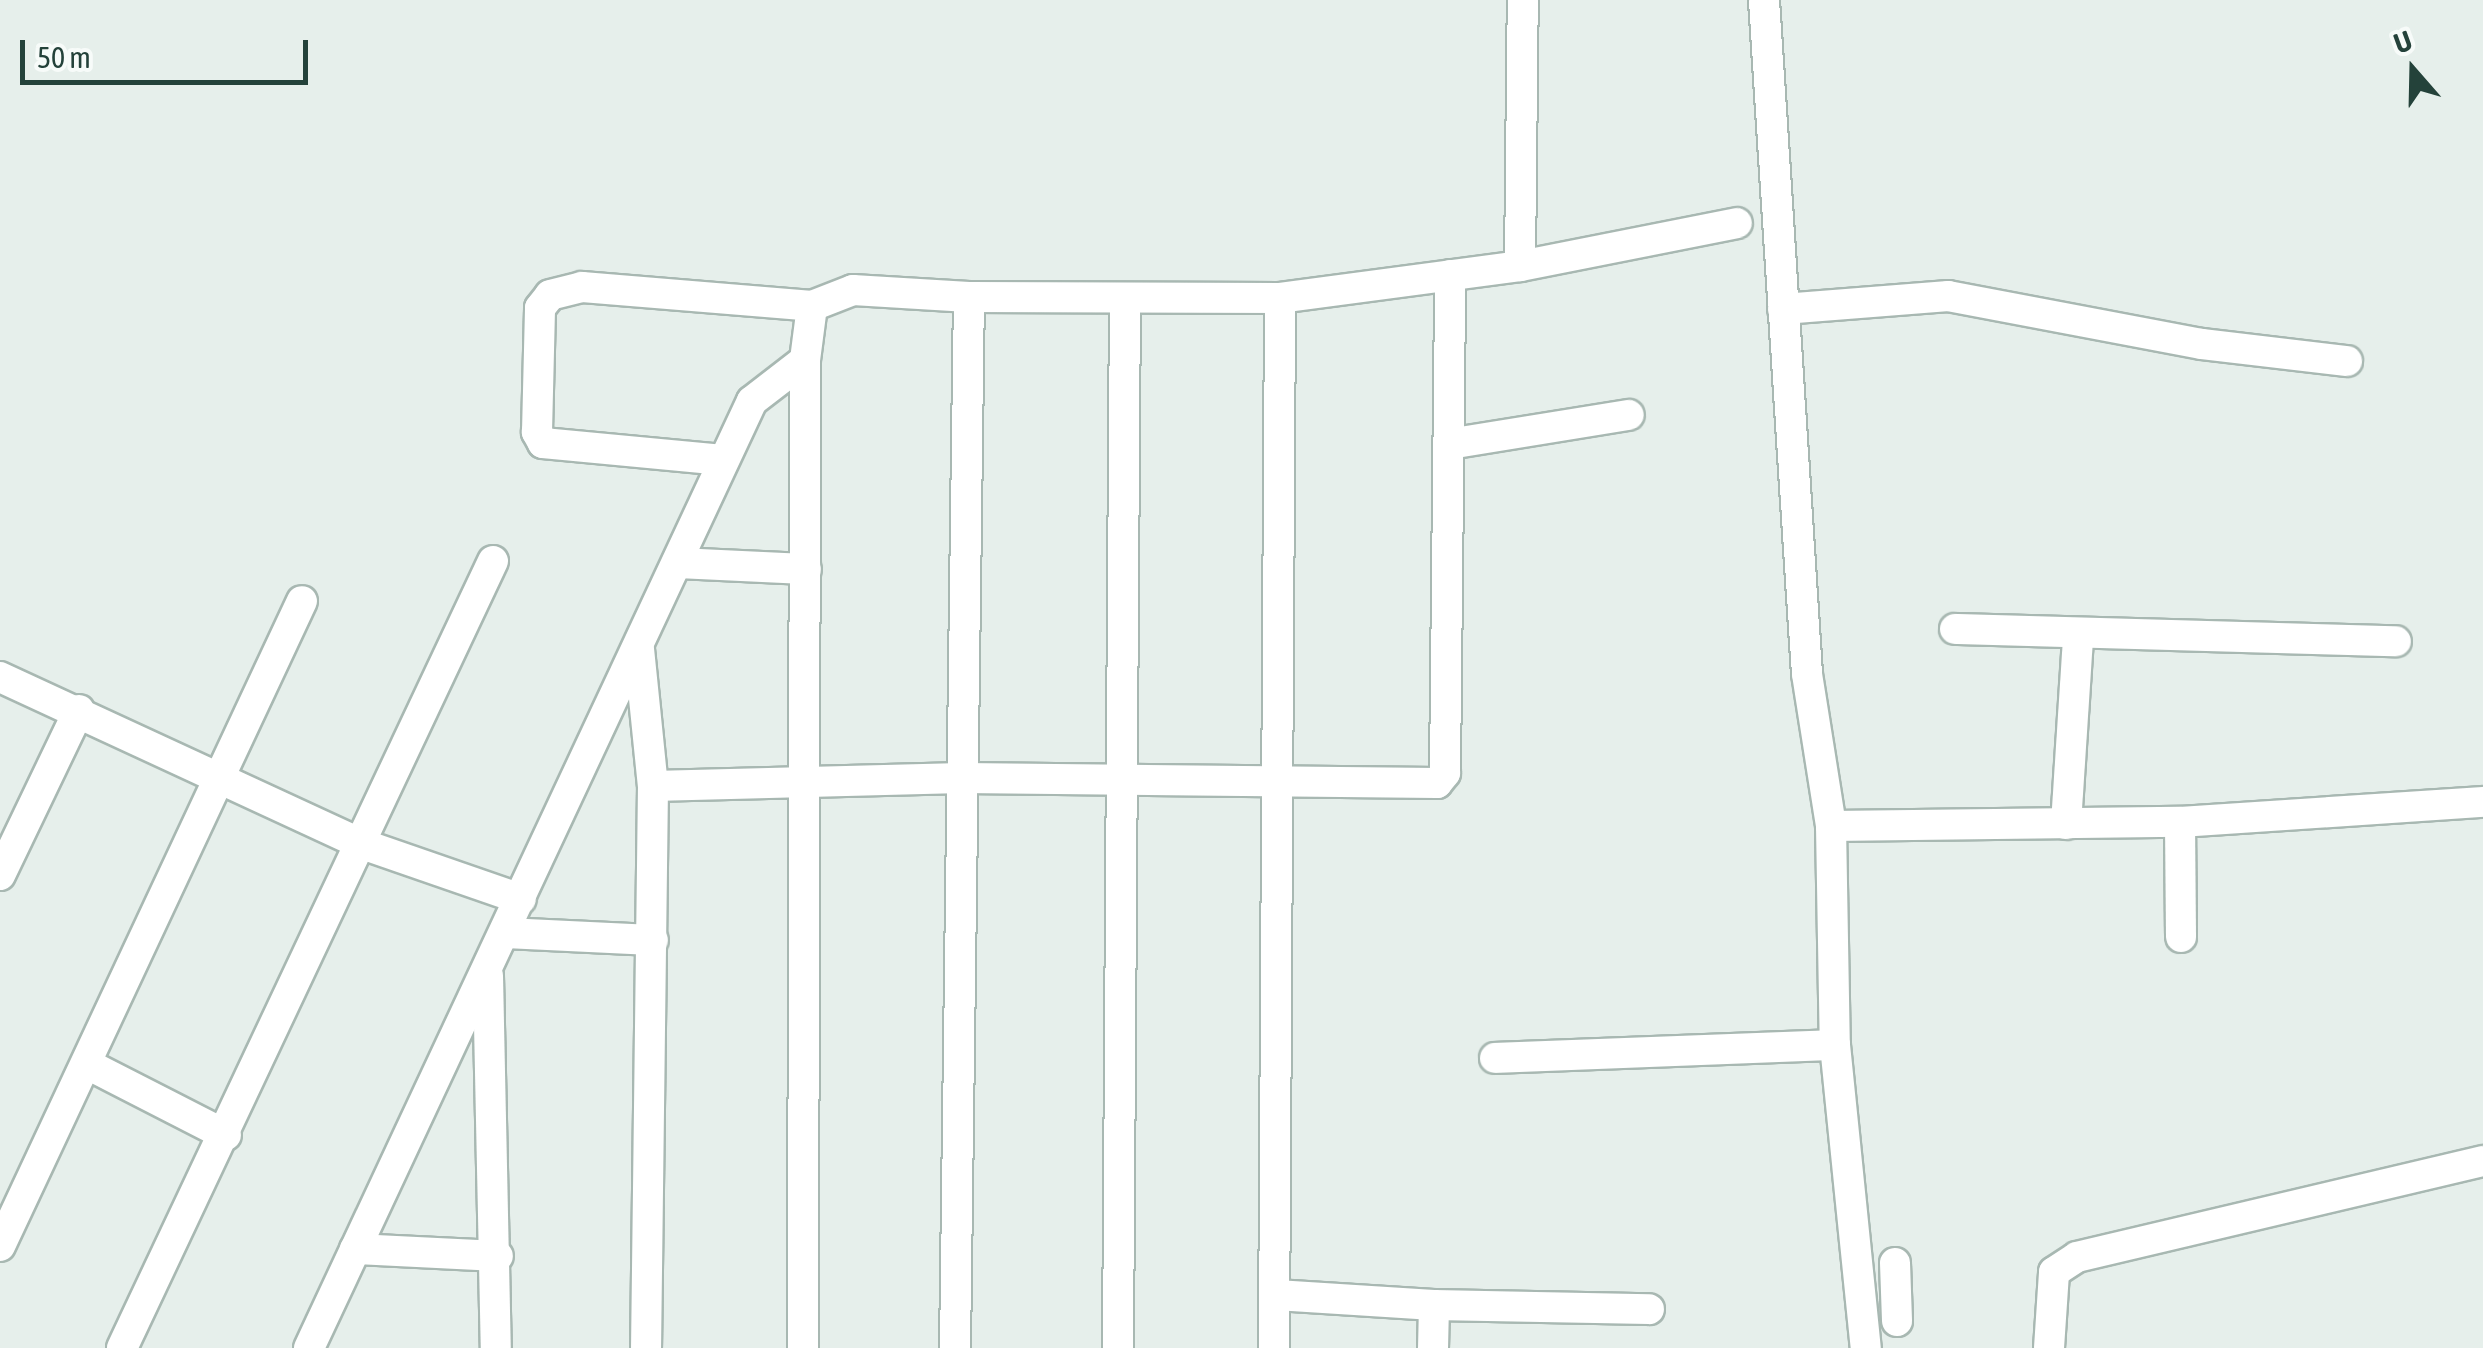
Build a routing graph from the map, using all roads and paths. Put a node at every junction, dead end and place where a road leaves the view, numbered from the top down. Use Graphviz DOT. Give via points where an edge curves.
graph roads {
  1 [pos="1523,0"];
  2 [pos="1764,0"];
  3 [pos="1737,223"];
  4 [pos="1520,266"];
  5 [pos="1450,275"];
  6 [pos="969,298"];
  7 [pos="1280,298"];
  8 [pos="1125,299"];
  9 [pos="812,306"];
  10 [pos="1783,309"];
  11 [pos="805,360"];
  12 [pos="2347,361"];
  13 [pos="1629,415"];
  14 [pos="1448,444"];
  15 [pos="723,460"];
  16 [pos="493,561"];
  17 [pos="677,563"];
  18 [pos="806,569"];
  19 [pos="302,601"];
  20 [pos="1955,630"];
  21 [pos="2078,638"];
  22 [pos="2396,641"];
  23 [pos="639,646"];
  24 [pos="0,677"];
  25 [pos="79,710"];
  26 [pos="218,774"];
  27 [pos="962,778"];
  28 [pos="1122,780"];
  29 [pos="808,784"];
  30 [pos="653,786"];
  31 [pos="1280,787"];
  32 [pos="2483,802"];
  33 [pos="2180,822"];
  34 [pos="2066,824"];
  35 [pos="1831,826"];
  36 [pos="362,844"];
  37 [pos="0,875"];
  38 [pos="522,900"];
  39 [pos="505,932"];
  40 [pos="2182,936"];
  41 [pos="653,940"];
  42 [pos="488,970"];
  43 [pos="1835,1045"];
  44 [pos="1494,1058"];
  45 [pos="87,1064"];
  46 [pos="226,1136"];
  47 [pos="2483,1161"];
  48 [pos="0,1246"];
  49 [pos="355,1249"];
  50 [pos="498,1256"];
  51 [pos="1896,1292"];
  52 [pos="1863,1293"];
  53 [pos="1276,1295"];
  54 [pos="1434,1305"];
  55 [pos="1648,1309"];
  56 [pos="326,1310"];
  57 [pos="122,1348"];
  58 [pos="309,1348"];
  59 [pos="329,1348"];
  60 [pos="496,1348"];
  61 [pos="646,1348"];
  62 [pos="803,1348"];
  63 [pos="955,1348"];
  64 [pos="1118,1348"];
  65 [pos="1274,1348"];
  66 [pos="1433,1348"];
  67 [pos="1866,1348"];
  68 [pos="2049,1348"];
  1 -- 4 [label="street"];
  2 -- 10 [label="street"];
  3 -- 4 [label="street"];
  4 -- 5 [label="street"];
  5 -- 7 [label="street"];
  5 -- 14 [label="street"];
  6 -- 8 [label="street"];
  6 -- 9 [label="street" via="853,290"];
  6 -- 27 [label="street"];
  7 -- 8 [label="street"];
  7 -- 31 [label="street"];
  8 -- 28 [label="street"];
  9 -- 11 [label="street"];
  9 -- 15 [label="street" via="582,287 550,295 540,308 537,432 544,443"];
  10 -- 12 [label="street" via="1948,296 2183,341"];
  10 -- 35 [label="street" via="1807,674"];
  11 -- 15 [label="street" via="763,389"];
  11 -- 18 [label="street"];
  13 -- 14 [label="street"];
  14 -- 31 [label="street" via="1445,773 1426,788"];
  15 -- 17 [label="street"];
  16 -- 36 [label="street"];
  17 -- 18 [label="street"];
  17 -- 23 [label="street"];
  18 -- 29 [label="street"];
  19 -- 26 [label="street"];
  20 -- 21 [label="street"];
  21 -- 22 [label="street"];
  21 -- 34 [label="street"];
  23 -- 30 [label="street"];
  23 -- 38 [label="street"];
  24 -- 25 [label="street"];
  25 -- 26 [label="street"];
  25 -- 37 [label="street"];
  26 -- 36 [label="street"];
  26 -- 45 [label="street"];
  27 -- 28 [label="street"];
  27 -- 29 [label="street"];
  27 -- 63 [label="street"];
  28 -- 31 [label="street"];
  28 -- 64 [label="street"];
  29 -- 30 [label="street"];
  29 -- 62 [label="street"];
  30 -- 41 [label="street"];
  31 -- 53 [label="street"];
  32 -- 33 [label="street"];
  33 -- 34 [label="street"];
  33 -- 40 [label="street"];
  34 -- 35 [label="street"];
  35 -- 43 [label="street"];
  36 -- 38 [label="street"];
  36 -- 46 [label="street"];
  38 -- 39 [label="street"];
  39 -- 41 [label="street"];
  39 -- 42 [label="street"];
  41 -- 61 [label="street"];
  42 -- 49 [label="street"];
  42 -- 50 [label="street"];
  43 -- 44 [label="street"];
  43 -- 52 [label="street"];
  45 -- 46 [label="street"];
  45 -- 48 [label="street"];
  46 -- 57 [label="street"];
  47 -- 68 [label="street" via="2077,1257 2054,1272"];
  49 -- 50 [label="street"];
  49 -- 56 [label="street"];
  50 -- 60 [label="street"];
  51 -- 52 [label="street"];
  52 -- 67 [label="street"];
  53 -- 54 [label="street"];
  53 -- 65 [label="street"];
  54 -- 55 [label="street"];
  54 -- 66 [label="street"];
  56 -- 58 [label="street"];
  56 -- 59 [label="street"];
}
